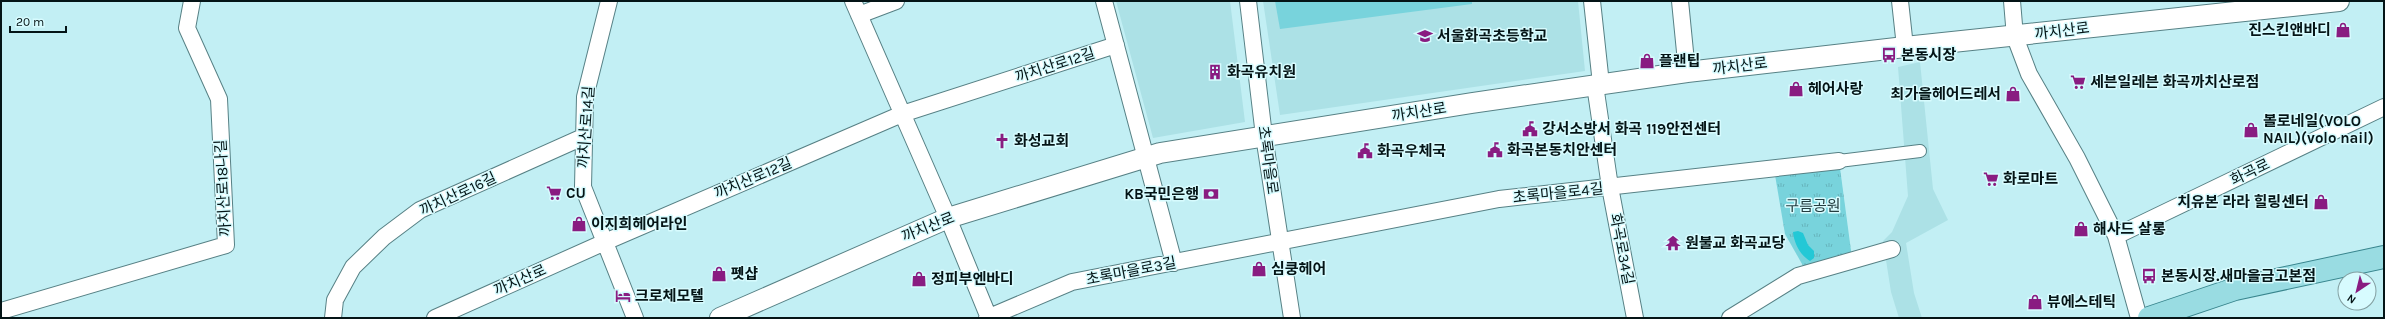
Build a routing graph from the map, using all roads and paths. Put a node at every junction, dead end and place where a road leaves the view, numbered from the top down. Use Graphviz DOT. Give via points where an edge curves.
graph roads {
  1 [pos="192,1"];
  2 [pos="609,1"];
  3 [pos="896,1"];
  4 [pos="1104,1"];
  5 [pos="1248,1"];
  6 [pos="1592,1"];
  7 [pos="1680,1"];
  8 [pos="1900,1"];
  9 [pos="2012,1"];
  10 [pos="2339,1"];
  11 [pos="856,8"];
  12 [pos="2015,37"];
  13 [pos="1116,45"];
  14 [pos="1905,47"];
  15 [pos="1687,72"];
  16 [pos="1598,84"];
  17 [pos="2384,107"];
  18 [pos="902,114"];
  19 [pos="1264,136"];
  20 [pos="583,137"];
  21 [pos="1920,151"];
  22 [pos="1145,158"];
  23 [pos="1839,161"];
  24 [pos="1610,187"];
  25 [pos="948,218"];
  26 [pos="2116,236"];
  27 [pos="605,242"];
  28 [pos="1280,243"];
  29 [pos="1892,250"];
  30 [pos="2384,258"];
  31 [pos="1174,263"];
  32 [pos="1,311"];
  33 [pos="332,318"];
  34 [pos="435,318"];
  35 [pos="635,318"];
  36 [pos="720,318"];
  37 [pos="988,318"];
  38 [pos="1292,318"];
  39 [pos="1635,318"];
  40 [pos="1730,318"];
  41 [pos="2139,318"];
  42 [pos="2149,318"];
  1 -- 32 [label="street, 까치산로18나길" via="187,28 219,99 226,245"];
  2 -- 20 [label="street, 까치산로14길" via="585,97"];
  3 -- 11 [label="street"];
  4 -- 13 [label="street"];
  5 -- 19 [label="street, 초록마을로"];
  6 -- 16 [label="street, 화곡로34길"];
  7 -- 15 [label="street"];
  8 -- 14 [label="street"];
  9 -- 12 [label="street"];
  10 -- 12 [label="street, 까치산로"];
  11 -- 18 [label="street"];
  12 -- 14 [label="street, 까치산로"];
  12 -- 26 [label="street" via="2029,74 2077,158"];
  13 -- 18 [label="street, 까치산로12길"];
  13 -- 22 [label="street"];
  14 -- 15 [label="street, 까치산로"];
  15 -- 16 [label="street, 까치산로"];
  16 -- 19 [label="street, 까치산로"];
  16 -- 24 [label="street, 화곡로34길"];
  17 -- 26 [label="street, 화곡로"];
  18 -- 25 [label="street"];
  18 -- 27 [label="street, 까치산로12길"];
  19 -- 22 [label="street, 까치산로" via="1160,153"];
  19 -- 28 [label="street, 초록마을로"];
  20 -- 27 [label="street, 까치산로14길" via="582,187"];
  20 -- 33 [label="street, 까치산로16길" via="420,210 384,237 353,267 335,300"];
  21 -- 23 [label="street"];
  22 -- 25 [label="street, 까치산로"];
  22 -- 31 [label="street"];
  23 -- 24 [label="street, 초록마을로4길"];
  24 -- 28 [label="street, 초록마을로4길" via="1499,199"];
  24 -- 39 [label="street, 화곡로34길"];
  25 -- 36 [label="street, 까치산로"];
  25 -- 37 [label="street"];
  26 -- 41 [label="street"];
  27 -- 34 [label="street, 까치산로"];
  27 -- 35 [label="street, 까치산로14길"];
  28 -- 31 [label="street, 초록마을로3길"];
  28 -- 38 [label="street, 초록마을로"];
  29 -- 40 [label="street" via="1798,276"];
  30 -- 42 [label="main road" via="2235,289"];
  31 -- 37 [label="street, 초록마을로3길" via="1072,282"];
}
